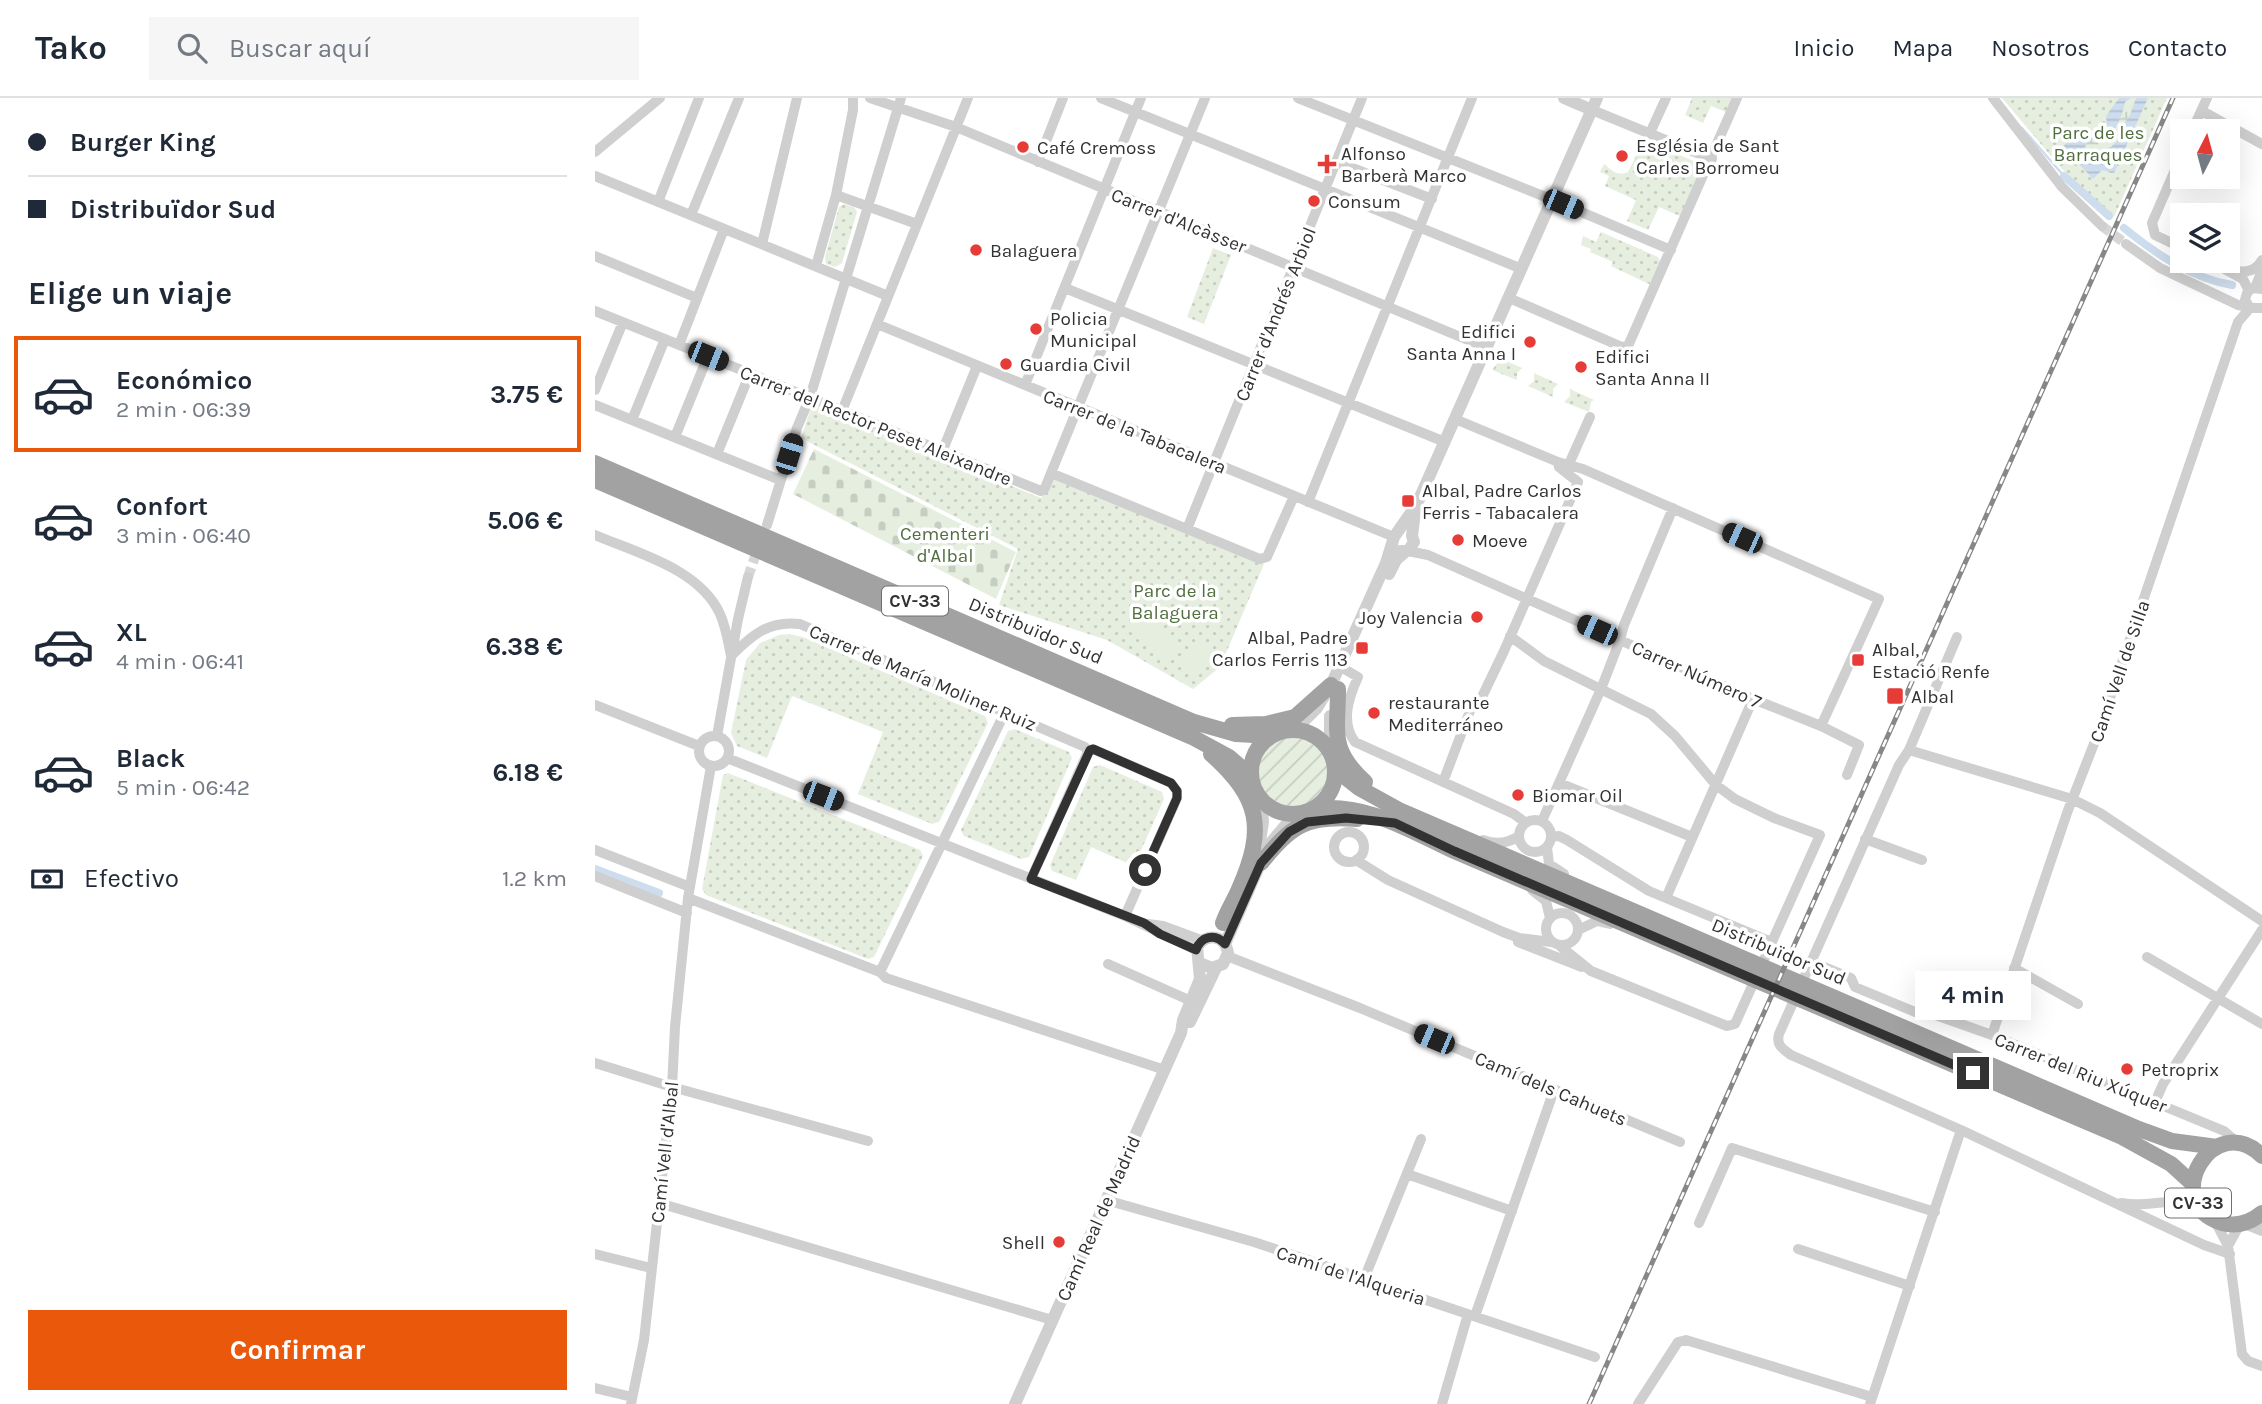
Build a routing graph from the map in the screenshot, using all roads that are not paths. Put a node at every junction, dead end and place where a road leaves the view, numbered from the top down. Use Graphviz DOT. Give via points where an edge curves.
graph roads {
  1 [pos="660,98"];
  2 [pos="699,98"];
  3 [pos="739,98"];
  4 [pos="797,98"];
  5 [pos="853,98"];
  6 [pos="870,98"];
  7 [pos="968,98"];
  8 [pos="1063,98"];
  9 [pos="1101,98"];
  10 [pos="1141,98"];
  11 [pos="1205,98"];
  12 [pos="1298,98"];
  13 [pos="1362,98"];
  14 [pos="1472,98"];
  15 [pos="1564,98"];
  16 [pos="1666,98"];
  17 [pos="1737,98"];
  18 [pos="1993,98"];
  19 [pos="2207,98"];
  20 [pos="899,103"];
  21 [pos="1595,104"];
  22 [pos="2202,111"];
  23 [pos="1136,113"];
  24 [pos="2198,119"];
  25 [pos="1353,121"];
  26 [pos="956,127"];
  27 [pos="1650,133"];
  28 [pos="1190,135"];
  29 [pos="2262,144"];
  30 [pos="595,152"];
  31 [pos="1448,158"];
  32 [pos="1712,159"];
  33 [pos="1038,162"];
  34 [pos="1337,162"];
  35 [pos="595,176"];
  36 [pos="2170,180"];
  37 [pos="1104,189"];
  38 [pos="1326,190"];
  39 [pos="836,195"];
  40 [pos="1432,200"];
  41 [pos="1553,200"];
  42 [pos="658,202"];
  43 [pos="867,206"];
  44 [pos="1160,212"];
  45 [pos="691,215"];
  46 [pos="917,224"];
  47 [pos="2102,226"];
  48 [pos="1421,228"];
  49 [pos="724,229"];
  50 [pos="2170,242"];
  51 [pos="762,244"];
  52 [pos="2126,244"];
  53 [pos="1671,250"];
  54 [pos="595,256"];
  55 [pos="2262,260"];
  56 [pos="816,266"];
  57 [pos="1294,268"];
  58 [pos="1522,269"];
  59 [pos="2240,270"];
  60 [pos="2262,270"];
  61 [pos="2234,273"];
  62 [pos="846,279"];
  63 [pos="1065,288"];
  64 [pos="2253,290"];
  65 [pos="888,296"];
  66 [pos="697,298"];
  67 [pos="1509,298"];
  68 [pos="2225,299"];
  69 [pos="1389,307"];
  70 [pos="2249,308"];
  71 [pos="2262,308"];
  72 [pos="1119,309"];
  73 [pos="595,311"];
  74 [pos="623,322"];
  75 [pos="877,324"];
  76 [pos="665,339"];
  77 [pos="679,345"];
  78 [pos="1487,348"];
  79 [pos="708,356"];
  80 [pos="1255,365"];
  81 [pos="977,366"];
  82 [pos="750,373"];
  83 [pos="1025,385"];
  84 [pos="595,390"];
  85 [pos="810,397"];
  86 [pos="1349,404"];
  87 [pos="595,405"];
  88 [pos="1078,407"];
  89 [pos="842,411"];
  90 [pos="1590,416"];
  91 [pos="1455,419"];
  92 [pos="632,420"];
  93 [pos="675,437"];
  94 [pos="1445,442"];
  95 [pos="941,452"];
  96 [pos="717,454"];
  97 [pos="595,463"];
  98 [pos="1214,463"];
  99 [pos="1564,463"];
  100 [pos="1051,473"];
  101 [pos="595,480"];
  102 [pos="780,480"];
  103 [pos="1294,496"];
  104 [pos="1308,502"];
  105 [pos="1417,504"];
  106 [pos="1673,508"];
  107 [pos="767,525"];
  108 [pos="1187,529"];
  109 [pos="595,535"];
  110 [pos="1395,538"];
  111 [pos="1410,545"];
  112 [pos="748,577"];
  113 [pos="1527,600"];
  114 [pos="1510,636"];
  115 [pos="1957,637"];
  116 [pos="1620,640"];
  117 [pos="731,656"];
  118 [pos="1346,670"];
  119 [pos="1335,687"];
  120 [pos="1601,689"];
  121 [pos="1753,699"];
  122 [pos="595,705"];
  123 [pos="1005,712"];
  124 [pos="1821,726"];
  125 [pos="1194,729"];
  126 [pos="1294,730"];
  127 [pos="717,736"];
  128 [pos="1271,736"];
  129 [pos="699,746"];
  130 [pos="1909,750"];
  131 [pos="1330,751"];
  132 [pos="1088,752"];
  133 [pos="727,758"];
  134 [pos="711,766"];
  135 [pos="1335,769"];
  136 [pos="1847,775"];
  137 [pos="1251,776"];
  138 [pos="1443,782"];
  139 [pos="1559,783"];
  140 [pos="1716,785"];
  141 [pos="2072,799"];
  142 [pos="1261,800"];
  143 [pos="1314,809"];
  144 [pos="1295,814"];
  145 [pos="1397,817"];
  146 [pos="1542,821"];
  147 [pos="1525,823"];
  148 [pos="1450,832"];
  149 [pos="1519,836"];
  150 [pos="1552,837"];
  151 [pos="1692,837"];
  152 [pos="1865,839"];
  153 [pos="942,843"];
  154 [pos="1547,847"];
  155 [pos="595,850"];
  156 [pos="1454,851"];
  157 [pos="1356,860"];
  158 [pos="1922,860"];
  159 [pos="1261,863"];
  160 [pos="595,876"];
  161 [pos="1031,879"];
  162 [pos="690,887"];
  163 [pos="688,898"];
  164 [pos="1666,898"];
  165 [pos="687,913"];
  166 [pos="1125,916"];
  167 [pos="1658,921"];
  168 [pos="2262,921"];
  169 [pos="1223,923"];
  170 [pos="1548,923"];
  171 [pos="1578,930"];
  172 [pos="2262,930"];
  173 [pos="1503,932"];
  174 [pos="1528,939"];
  175 [pos="1664,939"];
  176 [pos="1573,941"];
  177 [pos="1203,942"];
  178 [pos="1772,942"];
  179 [pos="1556,944"];
  180 [pos="1226,950"];
  181 [pos="2147,957"];
  182 [pos="1578,959"];
  183 [pos="1810,961"];
  184 [pos="1733,962"];
  185 [pos="1200,963"];
  186 [pos="1108,964"];
  187 [pos="1216,968"];
  188 [pos="2014,968"];
  189 [pos="1591,971"];
  190 [pos="880,972"];
  191 [pos="2218,998"];
  192 [pos="1191,1000"];
  193 [pos="1827,1002"];
  194 [pos="2078,1004"];
  195 [pos="2262,1024"];
  196 [pos="1181,1033"];
  197 [pos="1992,1035"];
  198 [pos="595,1063"];
  199 [pos="1165,1070"];
  200 [pos="672,1087"];
  201 [pos="1554,1090"];
  202 [pos="2155,1102"];
  203 [pos="1961,1130"];
  204 [pos="1421,1139"];
  205 [pos="868,1140"];
  206 [pos="1680,1142"];
  207 [pos="2235,1144"];
  208 [pos="2217,1147"];
  209 [pos="2262,1156"];
  210 [pos="1407,1174"];
  211 [pos="2193,1184"];
  212 [pos="1105,1200"];
  213 [pos="2107,1200"];
  214 [pos="659,1203"];
  215 [pos="2199,1206"];
  216 [pos="1512,1211"];
  217 [pos="1935,1212"];
  218 [pos="2262,1213"];
  219 [pos="2215,1220"];
  220 [pos="1699,1223"];
  221 [pos="2242,1224"];
  222 [pos="2262,1230"];
  223 [pos="1798,1249"];
  224 [pos="2229,1250"];
  225 [pos="595,1254"];
  226 [pos="651,1269"];
  227 [pos="1364,1279"];
  228 [pos="1910,1286"];
  229 [pos="1472,1315"];
  230 [pos="1052,1320"];
  231 [pos="1595,1357"];
  232 [pos="2262,1366"];
  233 [pos="595,1388"];
  234 [pos="631,1400"];
  235 [pos="1871,1400"];
  236 [pos="1015,1404"];
  237 [pos="1442,1404"];
  238 [pos="1638,1404"];
  1 -- 30 [label="street"];
  2 -- 42 [label="street"];
  3 -- 45 [label="street"];
  4 -- 51 [label="street"];
  5 -- 39 [label="street"];
  6 -- 20 [label="street, Carrer d'Alcàsser"];
  7 -- 26 [label="street"];
  8 -- 33 [label="street"];
  9 -- 23 [label="street"];
  10 -- 23 [label="street"];
  11 -- 28 [label="street"];
  12 -- 25 [label="street"];
  13 -- 25 [label="street, Carrer d'Andrés Arbiol"];
  14 -- 31 [label="street"];
  15 -- 21 [label="street"];
  16 -- 27 [label="street"];
  17 -- 32 [label="street"];
  18 -- 47 [label="street" via="2062,187"];
  19 -- 22 [label="street"];
  20 -- 26 [label="street, Carrer d'Alcàsser"];
  20 -- 43 [label="street"];
  21 -- 27 [label="street"];
  21 -- 41 [label="street"];
  22 -- 24 [label="street"];
  22 -- 29 [label="street"];
  23 -- 28 [label="street"];
  23 -- 37 [label="street"];
  25 -- 31 [label="street"];
  25 -- 34 [label="street, Carrer d'Andrés Arbiol"];
  26 -- 33 [label="street, Carrer d'Alcàsser"];
  26 -- 46 [label="street"];
  27 -- 32 [label="street"];
  28 -- 38 [label="street"];
  28 -- 44 [label="street"];
  31 -- 40 [label="street"];
  31 -- 41 [label="street"];
  32 -- 53 [label="street"];
  33 -- 37 [label="street, Carrer d'Alcàsser"];
  34 -- 38 [label="street, Carrer d'Andrés Arbiol"];
  34 -- 40 [label="street"];
  35 -- 42 [label="street"];
  36 -- 50 [label="street" via="2152,230"];
  37 -- 44 [label="street, Carrer d'Alcàsser"];
  37 -- 63 [label="street"];
  38 -- 48 [label="street"];
  38 -- 57 [label="street, Carrer d'Andrés Arbiol"];
  39 -- 43 [label="street"];
  39 -- 56 [label="street"];
  40 -- 48 [label="street"];
  41 -- 53 [label="street"];
  41 -- 58 [label="street"];
  42 -- 45 [label="street"];
  43 -- 46 [label="street"];
  43 -- 62 [label="street"];
  44 -- 57 [label="street, Carrer d'Alcàsser"];
  44 -- 72 [label="street"];
  45 -- 49 [label="street"];
  46 -- 65 [label="street"];
  48 -- 58 [label="street"];
  48 -- 69 [label="street"];
  49 -- 51 [label="street"];
  49 -- 66 [label="street"];
  51 -- 56 [label="street"];
  52 -- 68 [label="street" via="2160,268"];
  53 -- 67 [label="street" via="1629,344 1623,348"];
  54 -- 66 [label="street"];
  55 -- 59 [label="street" via="2249,271"];
  56 -- 62 [label="street"];
  57 -- 69 [label="street, Carrer d'Alcàsser"];
  57 -- 80 [label="street, Carrer d'Andrés Arbiol"];
  58 -- 67 [label="street"];
  60 -- 64 [label="street"];
  61 -- 64 [label="street"];
  62 -- 65 [label="street"];
  62 -- 85 [label="street"];
  63 -- 72 [label="street"];
  63 -- 83 [label="street"];
  64 -- 68 [label="street"];
  64 -- 70 [label="street" via="2245,300"];
  65 -- 75 [label="street"];
  66 -- 77 [label="street"];
  67 -- 78 [label="street"];
  68 -- 70 [label="street"];
  69 -- 78 [label="street, Carrer d'Alcàsser"];
  69 -- 86 [label="street"];
  70 -- 71 [label="street"];
  70 -- 141 [label="street, Camí Vell de Silla" via="2238,322"];
  72 -- 80 [label="street"];
  72 -- 88 [label="street"];
  73 -- 74 [label="street, Carrer del Rector Peset Aleixandre"];
  74 -- 76 [label="street, Carrer del Rector Peset Aleixandre"];
  74 -- 84 [label="street"];
  75 -- 81 [label="street, Carrer de la Tabacalera"];
  75 -- 89 [label="street"];
  76 -- 77 [label="street, Carrer del Rector Peset Aleixandre"];
  76 -- 92 [label="street"];
  77 -- 79 [label="street, Carrer del Rector Peset Aleixandre"];
  78 -- 91 [label="street"];
  79 -- 82 [label="street, Carrer del Rector Peset Aleixandre"];
  79 -- 93 [label="street"];
  80 -- 86 [label="street"];
  80 -- 98 [label="street, Carrer d'Andrés Arbiol"];
  81 -- 83 [label="street, Carrer de la Tabacalera"];
  81 -- 95 [label="street"];
  82 -- 85 [label="street, Carrer del Rector Peset Aleixandre"];
  82 -- 96 [label="street"];
  83 -- 88 [label="street, Carrer de la Tabacalera"];
  85 -- 89 [label="street, Carrer del Rector Peset Aleixandre"];
  85 -- 102 [label="street"];
  86 -- 94 [label="street"];
  86 -- 104 [label="street"];
  87 -- 92 [label="street"];
  88 -- 98 [label="street, Carrer de la Tabacalera"];
  88 -- 100 [label="street"];
  89 -- 95 [label="street, Carrer del Rector Peset Aleixandre"];
  90 -- 99 [label="street"];
  91 -- 94 [label="street"];
  91 -- 99 [label="street"];
  92 -- 93 [label="street"];
  93 -- 96 [label="street"];
  94 -- 105 [label="street"];
  95 -- 100 [label="street, Carrer del Rector Peset Aleixandre" via="1041,491"];
  96 -- 102 [label="street"];
  97 -- 125 [label="highway, Distribuïdor Sud / CV-33"];
  98 -- 103 [label="street, Carrer de la Tabacalera"];
  98 -- 108 [label="street, Carrer d'Andrés Arbiol"];
  99 -- 106 [label="street"];
  99 -- 113 [label="street" via="1559,467 1578,482"];
  100 -- 108 [label="street"];
  101 -- 125 [label="highway, Distribuïdor Sud / CV-33"];
  102 -- 107 [label="street"];
  103 -- 104 [label="street, Carrer de la Tabacalera"];
  103 -- 108 [label="street" via="1265,559"];
  104 -- 110 [label="street, Carrer de la Tabacalera"];
  105 -- 110 [label="street"];
  105 -- 111 [label="street"];
  106 -- 116 [label="street"];
  106 -- 124 [label="street" via="1878,600"];
  109 -- 117 [label="street" via="698,583 720,613"];
  110 -- 111 [label="street" via="1399,551"];
  110 -- 111 [label="street" via="1407,532"];
  110 -- 119 [label="street"];
  111 -- 113 [label="street, Carrer Número 7"];
  111 -- 118 [label="street" via="1394,564"];
  112 -- 117 [label="street"];
  113 -- 114 [label="street"];
  113 -- 116 [label="street, Carrer Número 7"];
  114 -- 120 [label="street" via="1544,661"];
  114 -- 138 [label="street" via="1481,699 1473,703"];
  115 -- 130 [label="street"];
  116 -- 120 [label="street"];
  116 -- 121 [label="street, Carrer Número 7"];
  117 -- 123 [label="street, Carrer de María Moliner Ruiz" via="761,629 800,624"];
  117 -- 127 [label="street"];
  118 -- 119 [label="street"];
  118 -- 138 [label="street" via="1358,677 1347,702 1355,742"];
  119 -- 125 [label="highway" via="1281,721"];
  119 -- 126 [label="street"];
  119 -- 131 [label="street"];
  119 -- 145 [label="highway" via="1341,754"];
  120 -- 139 [label="street"];
  120 -- 140 [label="street" via="1651,714"];
  121 -- 124 [label="street, Carrer Número 7"];
  121 -- 140 [label="street"];
  122 -- 129 [label="street"];
  123 -- 132 [label="street, Carrer de María Moliner Ruiz"];
  123 -- 153 [label="street"];
  124 -- 136 [label="street, Carrer Número 7" via="1859,745"];
  125 -- 128 [label="highway, Distribuïdor Sud / CV-33"];
  125 -- 137 [label="highway, Distribuïdor Sud / CV-33"];
  125 -- 169 [label="highway" via="1236,779 1255,814 1246,872"];
  126 -- 128 [label="highway, CV-33"];
  126 -- 131 [label="highway" via="1315,736"];
  127 -- 129 [label="street" via="704,739"];
  127 -- 133 [label="street" via="727,744"];
  128 -- 137 [label="highway" via="1255,753"];
  129 -- 134 [label="street" via="701,759"];
  130 -- 141 [label="street"];
  130 -- 152 [label="street"];
  131 -- 135 [label="highway"];
  132 -- 161 [label="street"];
  132 -- 166 [label="street, Carrer de María Moliner Ruiz" via="1093,749 1160,778 1177,791"];
  133 -- 134 [label="street"];
  133 -- 153 [label="street"];
  134 -- 162 [label="street, Camí Vell d'Albal"];
  135 -- 143 [label="highway" via="1330,792"];
  135 -- 145 [label="highway, Distribuïdor Sud / CV-33"];
  137 -- 142 [label="highway, CV-33"];
  138 -- 147 [label="street"];
  139 -- 146 [label="street"];
  139 -- 151 [label="street"];
  140 -- 151 [label="street"];
  140 -- 178 [label="street" via="1747,804 1820,835"];
  141 -- 168 [label="street"];
  141 -- 188 [label="street, Camí Vell de Silla"];
  142 -- 144 [label="highway" via="1282,813"];
  142 -- 169 [label="street" via="1263,822 1255,859 1240,897"];
  143 -- 144 [label="highway, CV-33"];
  143 -- 145 [label="highway, Distribuïdor Sud / CV-33" via="1349,808"];
  144 -- 159 [label="street" via="1274,837"];
  145 -- 148 [label="highway, Distribuïdor Sud / CV-33"];
  145 -- 156 [label="highway, Distribuïdor Sud / CV-33"];
  145 -- 159 [label="highway" via="1307,822 1289,832"];
  146 -- 147 [label="street"];
  146 -- 150 [label="street"];
  147 -- 149 [label="street"];
  148 -- 149 [label="street" via="1498,844"];
  148 -- 167 [label="highway, Distribuïdor Sud / CV-33"];
  149 -- 154 [label="street" via="1527,850"];
  150 -- 154 [label="street"];
  150 -- 164 [label="street" via="1567,840"];
  151 -- 164 [label="street"];
  152 -- 158 [label="street"];
  152 -- 183 [label="street"];
  153 -- 161 [label="street"];
  153 -- 190 [label="street"];
  154 -- 167 [label="street" via="1554,869 1641,908"];
  155 -- 162 [label="street"];
  156 -- 170 [label="street" via="1535,892 1546,901"];
  156 -- 175 [label="highway, Distribuïdor Sud / CV-33"];
  157 -- 173 [label="street" via="1388,880"];
  159 -- 180 [label="street"];
  160 -- 165 [label="street"];
  161 -- 166 [label="street"];
  162 -- 163 [label="street, Camí Vell d'Albal"];
  163 -- 165 [label="street, Camí Vell d'Albal"];
  163 -- 190 [label="street"];
  164 -- 178 [label="street"];
  165 -- 200 [label="street, Camí Vell d'Albal"];
  166 -- 177 [label="street"];
  167 -- 184 [label="highway, Distribuïdor Sud / CV-33"];
  169 -- 177 [label="street"];
  170 -- 171 [label="street" via="1559,914 1569,915"];
  170 -- 174 [label="street"];
  170 -- 179 [label="street"];
  171 -- 175 [label="street" via="1597,921"];
  171 -- 176 [label="street"];
  172 -- 191 [label="street"];
  173 -- 174 [label="street"];
  173 -- 189 [label="street" via="1512,940"];
  174 -- 179 [label="street"];
  175 -- 184 [label="highway, Distribuïdor Sud / CV-33"];
  176 -- 179 [label="street"];
  176 -- 182 [label="street"];
  177 -- 180 [label="street" via="1218,938"];
  177 -- 185 [label="street"];
  178 -- 189 [label="street" via="1738,1020 1731,1025"];
  179 -- 182 [label="street"];
  180 -- 187 [label="street" via="1223,964"];
  180 -- 201 [label="street, Camí dels Cahuets"];
  181 -- 191 [label="street"];
  182 -- 189 [label="street"];
  183 -- 197 [label="street, Carrer del Riu Xúquer" via="1920,1014 1927,1012"];
  183 -- 203 [label="street" via="1779,1034 1780,1047"];
  184 -- 193 [label="highway, Distribuïdor Sud / CV-33"];
  185 -- 187 [label="street"];
  185 -- 192 [label="street, Camí Real de Madrid" via="1200,979"];
  186 -- 192 [label="street"];
  187 -- 196 [label="street, Camí Real de Madrid"];
  188 -- 194 [label="street"];
  188 -- 197 [label="street, Camí Vell de Silla"];
  190 -- 199 [label="street" via="886,978"];
  191 -- 195 [label="street"];
  191 -- 202 [label="street"];
  192 -- 196 [label="street, Camí Real de Madrid"];
  193 -- 208 [label="highway, Distribuïdor Sud / CV-33" via="2155,1135"];
  193 -- 211 [label="highway, Distribuïdor Sud / CV-33" via="2140,1146"];
  196 -- 199 [label="street, Camí Real de Madrid"];
  197 -- 202 [label="street, Carrer del Riu Xúquer"];
  198 -- 200 [label="street"];
  199 -- 212 [label="street, Camí Real de Madrid"];
  200 -- 205 [label="street"];
  200 -- 214 [label="street, Camí Vell d'Albal"];
  201 -- 206 [label="street, Camí dels Cahuets"];
  201 -- 216 [label="street"];
  202 -- 207 [label="street, Carrer del Riu Xúquer" via="2224,1131"];
  203 -- 213 [label="street"];
  203 -- 217 [label="street"];
  204 -- 210 [label="street"];
  207 -- 208 [label="highway, CV-33"];
  207 -- 209 [label="highway"];
  208 -- 211 [label="highway, CV-33" via="2199,1162"];
  210 -- 216 [label="street"];
  210 -- 227 [label="street"];
  211 -- 215 [label="highway, CV-33"];
  212 -- 227 [label="street, Camí de l'Alqueria"];
  212 -- 230 [label="street, Camí Real de Madrid"];
  213 -- 215 [label="street" via="2146,1206 2179,1200"];
  213 -- 224 [label="street" via="2204,1245"];
  214 -- 226 [label="street, Camí Vell d'Albal"];
  214 -- 230 [label="street"];
  215 -- 219 [label="highway, CV-33"];
  216 -- 229 [label="street"];
  217 -- 220 [label="street" via="1733,1148"];
  217 -- 228 [label="street"];
  218 -- 221 [label="highway, CV-33"];
  219 -- 221 [label="highway, CV-33"];
  219 -- 224 [label="street"];
  221 -- 222 [label="street, CV-33"];
  221 -- 224 [label="street"];
  223 -- 228 [label="street"];
  224 -- 232 [label="street" via="2242,1354"];
  225 -- 226 [label="street"];
  226 -- 234 [label="street, Camí Vell d'Albal" via="644,1340"];
  227 -- 229 [label="street, Camí de l'Alqueria"];
  228 -- 235 [label="street"];
  229 -- 231 [label="street, Camí de l'Alqueria"];
  229 -- 237 [label="street"];
  230 -- 236 [label="street, Camí Real de Madrid"];
  233 -- 234 [label="street"];
  235 -- 238 [label="street" via="1686,1340 1678,1342"];
}
